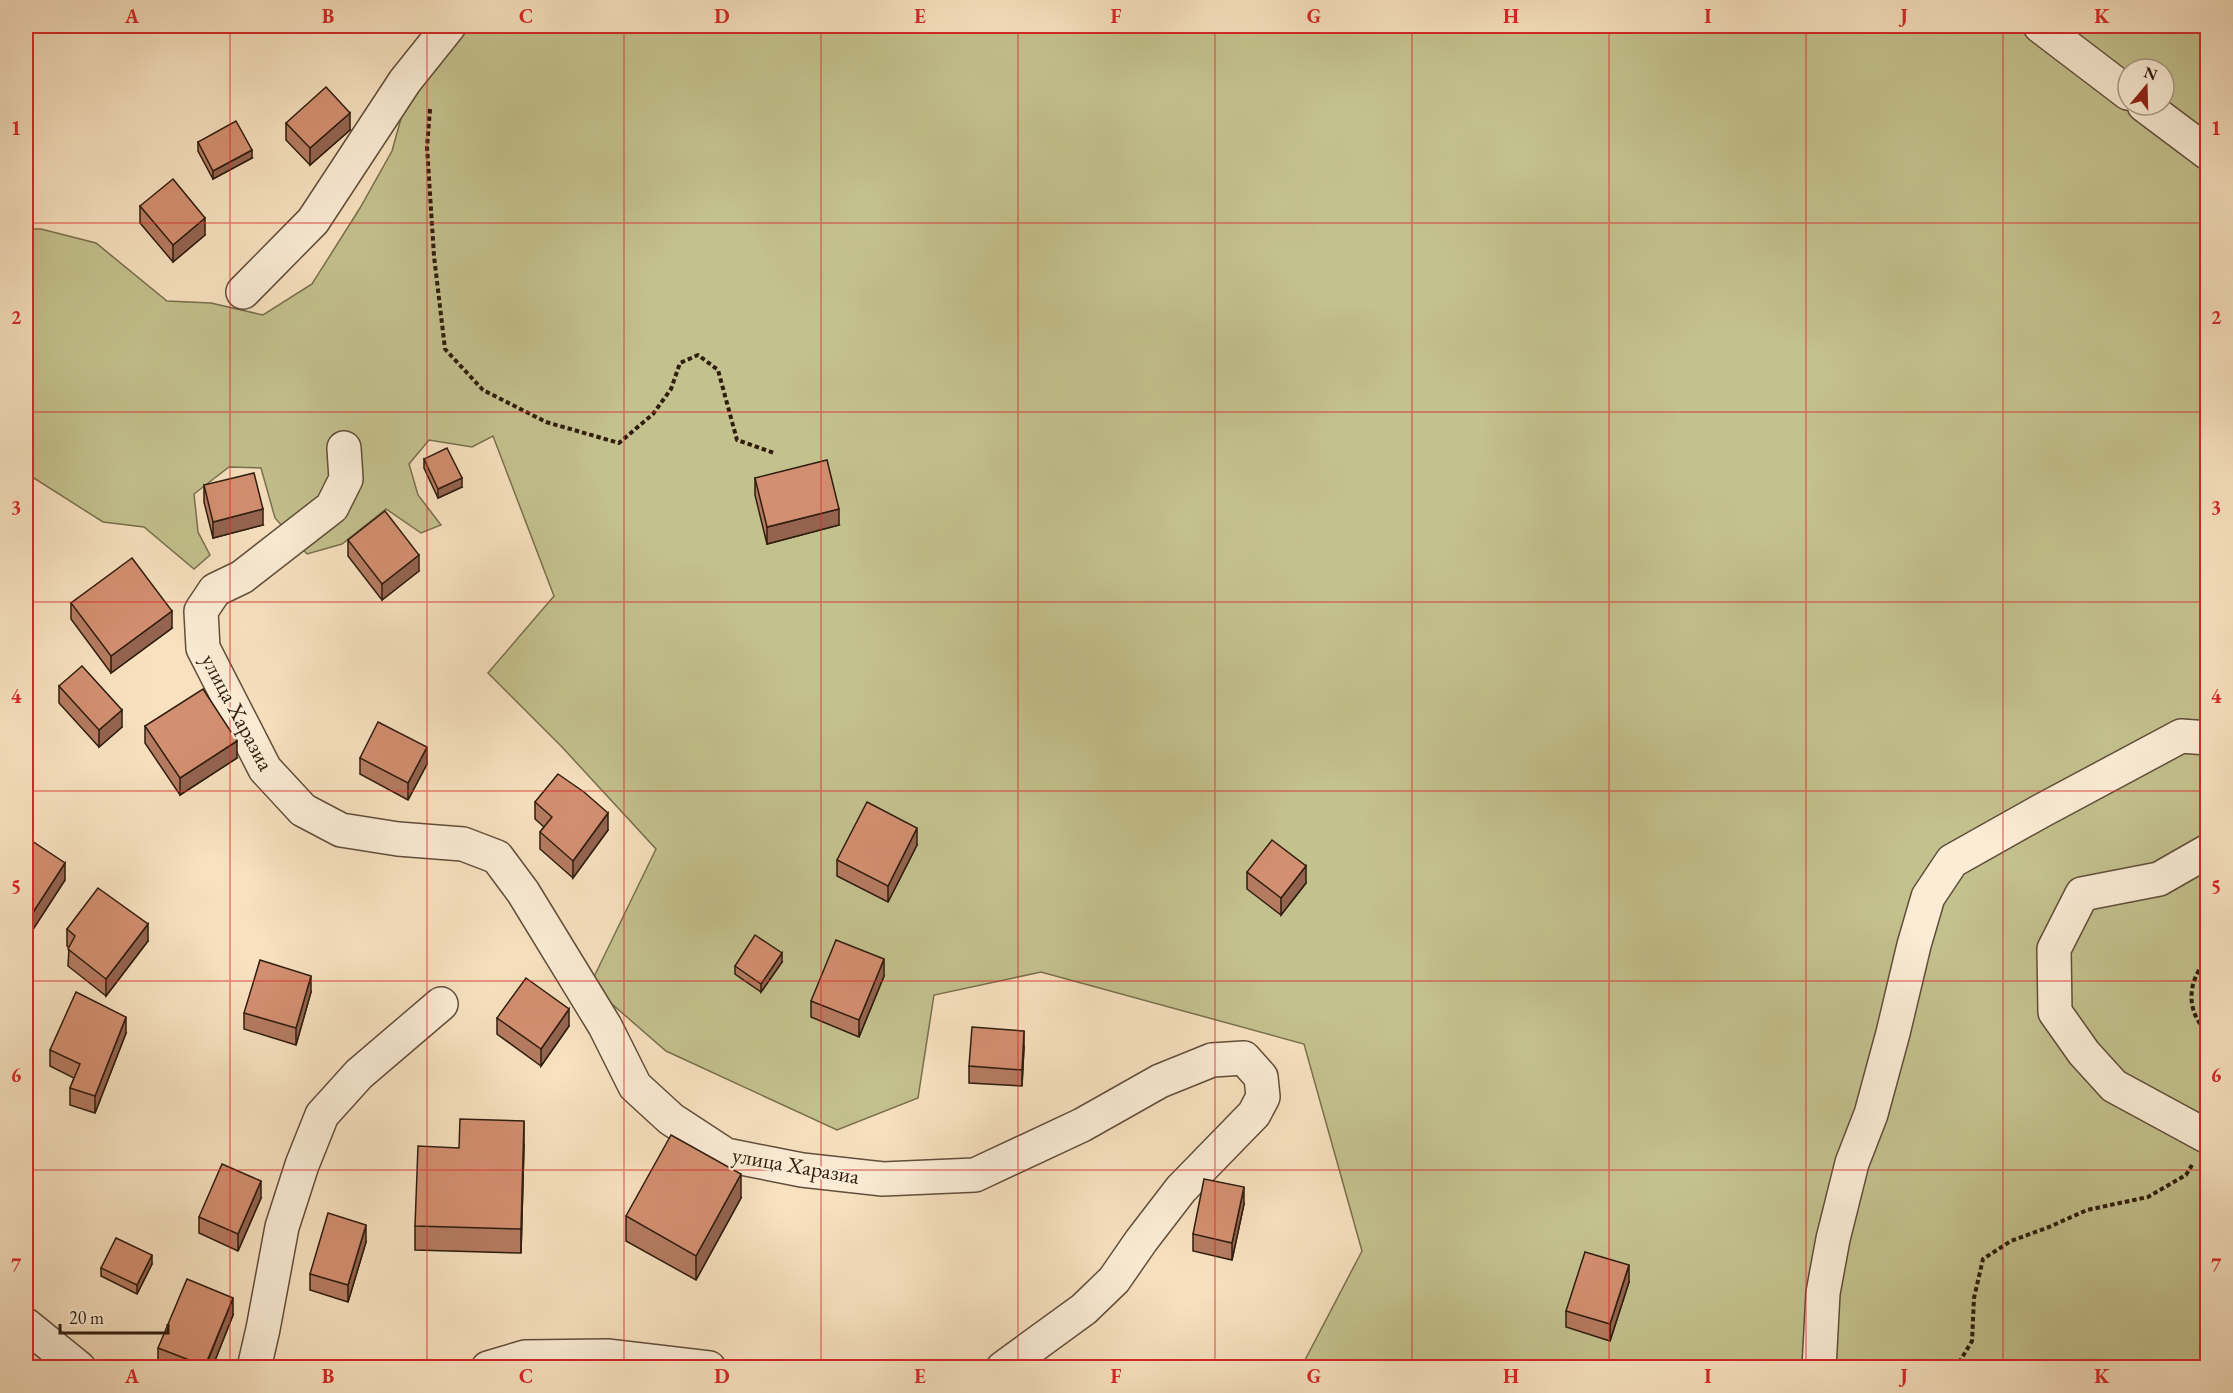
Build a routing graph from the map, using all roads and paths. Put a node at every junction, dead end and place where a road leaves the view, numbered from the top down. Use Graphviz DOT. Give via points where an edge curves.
graph roads {
  1 [pos="449,26"];
  2 [pos="2040,26"];
  3 [pos="2116,84"];
  4 [pos="430,102"];
  5 [pos="2160,117"];
  6 [pos="2208,153"];
  7 [pos="243,292"];
  8 [pos="344,448"];
  9 [pos="774,453"];
  10 [pos="2208,738"];
  11 [pos="2208,851"];
  12 [pos="2208,958"];
  13 [pos="441,1004"];
  14 [pos="2208,1034"];
  15 [pos="2202,1147"];
  16 [pos="26,1325"];
  17 [pos="79,1368"];
  18 [pos="254,1368"];
  19 [pos="488,1368"];
  20 [pos="709,1368"];
  21 [pos="1003,1368"];
  22 [pos="1820,1368"];
  23 [pos="1946,1368"];
  1 -- 7 [label="street" via="405,81 313,221"];
  2 -- 3 [label="street"];
  4 -- 9 [label="path" via="428,147 434,256 445,349 483,390 546,422 619,443 653,414 670,389 680,363 698,355 718,370 737,441"];
  5 -- 6 [label="street"];
  8 -- 21 [label="street, улица Харазиа" via="346,479 332,507 242,577 215,590 201,611 203,648 265,770 303,810 341,830 463,844 497,857 523,892 605,1026 635,1086 671,1119 726,1155 802,1170 883,1179 975,1175 1082,1125 1160,1081 1212,1060 1244,1058 1261,1077 1263,1097 1254,1114 1181,1189 1114,1280 1084,1310"];
  10 -- 22 [label="street" via="2181,736 1952,861 1928,897 1871,1114 1852,1163 1833,1239 1823,1293"];
  11 -- 15 [label="street" via="2159,879 2082,894 2054,950 2055,1012 2084,1053 2114,1086"];
  12 -- 14 [label="path" via="2195,975 2191,1007"];
  13 -- 18 [label="street" via="359,1074 322,1115 282,1227"];
  15 -- 23 [label="path" via="2186,1175 2148,1197 2087,1210 2011,1241 1983,1259 1974,1298 1972,1341 1957,1366"];
  16 -- 17 [label="street"];
  19 -- 20 [label="street" via="525,1358 607,1356"];
}
